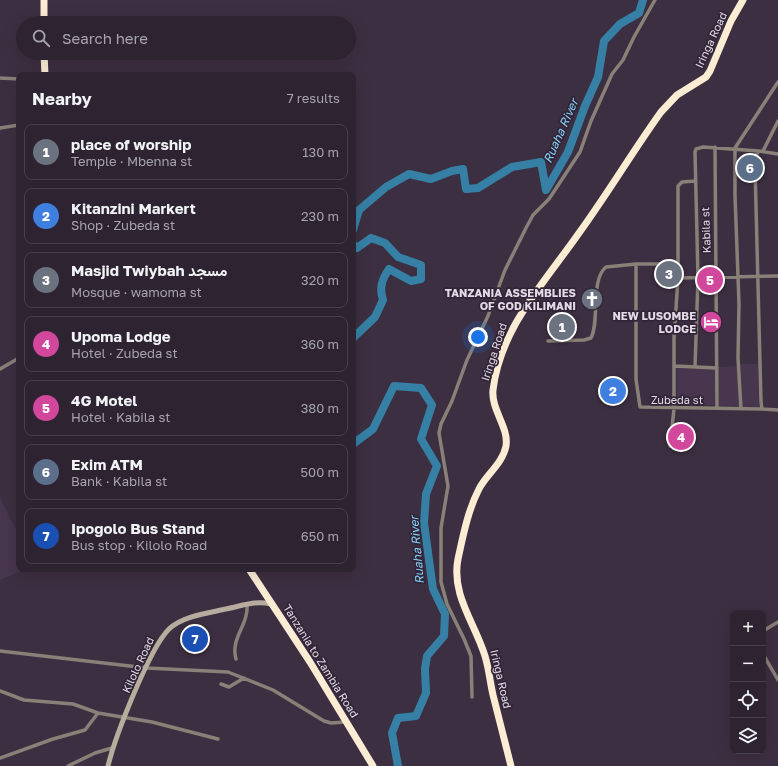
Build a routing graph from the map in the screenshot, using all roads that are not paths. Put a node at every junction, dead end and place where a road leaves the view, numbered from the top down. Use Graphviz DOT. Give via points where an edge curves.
graph roads {
  1 [pos="44,0"];
  2 [pos="655,0"];
  3 [pos="743,0"];
  4 [pos="44,16"];
  5 [pos="44,60"];
  6 [pos="45,72"];
  7 [pos="0,78"];
  8 [pos="16,79"];
  9 [pos="778,82"];
  10 [pos="778,121"];
  11 [pos="16,125"];
  12 [pos="0,128"];
  13 [pos="715,147"];
  14 [pos="735,148"];
  15 [pos="761,151"];
  16 [pos="778,154"];
  17 [pos="695,181"];
  18 [pos="636,264"];
  19 [pos="677,264"];
  20 [pos="778,276"];
  21 [pos="717,277"];
  22 [pos="738,277"];
  23 [pos="758,277"];
  24 [pos="678,278"];
  25 [pos="698,278"];
  26 [pos="548,340"];
  27 [pos="16,360"];
  28 [pos="675,366"];
  29 [pos="695,367"];
  30 [pos="717,368"];
  31 [pos="0,369"];
  32 [pos="717,408"];
  33 [pos="674,409"];
  34 [pos="741,409"];
  35 [pos="762,409"];
  36 [pos="778,410"];
  37 [pos="670,446"];
  38 [pos="251,572"];
  39 [pos="247,604"];
  40 [pos="271,604"];
  41 [pos="778,622"];
  42 [pos="766,629"];
  43 [pos="0,651"];
  44 [pos="236,659"];
  45 [pos="766,659"];
  46 [pos="146,668"];
  47 [pos="244,678"];
  48 [pos="778,680"];
  49 [pos="221,684"];
  50 [pos="0,691"];
  51 [pos="472,697"];
  52 [pos="98,713"];
  53 [pos="125,718"];
  54 [pos="346,722"];
  55 [pos="218,738"];
  56 [pos="112,748"];
  57 [pos="0,758"];
  58 [pos="68,766"];
  59 [pos="108,766"];
  60 [pos="373,766"];
  61 [pos="511,766"];
  1 -- 4 [label="highway"];
  2 -- 51 [label="street" via="624,60 612,74 580,152 526,228 505,270 441,424 439,433 448,486 441,528 441,582 447,604 471,656"];
  3 -- 61 [label="highway, Iringa Road" via="706,77 677,95 661,112 579,233 520,313 508,338 498,369 493,398 506,439 506,448 479,489 467,522 457,571 461,600 486,658"];
  5 -- 6 [label="highway"];
  7 -- 8 [label="street"];
  9 -- 14 [label="street"];
  10 -- 15 [label="street"];
  11 -- 12 [label="street"];
  13 -- 14 [label="street"];
  13 -- 17 [label="street" via="703,146 696,149"];
  13 -- 21 [label="street, Kabila st"];
  14 -- 15 [label="street"];
  14 -- 22 [label="street"];
  15 -- 16 [label="street"];
  15 -- 23 [label="street" via="756,155 755,167"];
  17 -- 19 [label="street" via="682,182 678,186"];
  17 -- 25 [label="street"];
  18 -- 19 [label="street"];
  18 -- 26 [label="street" via="610,266 602,272 591,338"];
  18 -- 33 [label="street, Zubeda st" via="636,379 640,408"];
  19 -- 24 [label="street"];
  20 -- 23 [label="street"];
  21 -- 22 [label="street"];
  21 -- 25 [label="street"];
  21 -- 30 [label="street, Kabila st"];
  22 -- 23 [label="street"];
  22 -- 34 [label="street"];
  23 -- 35 [label="street"];
  24 -- 25 [label="street"];
  24 -- 28 [label="street"];
  25 -- 29 [label="street"];
  27 -- 31 [label="street"];
  28 -- 29 [label="street"];
  28 -- 33 [label="street"];
  29 -- 30 [label="street"];
  30 -- 32 [label="street, Kabila st"];
  32 -- 33 [label="street, Zubeda st"];
  32 -- 34 [label="street, Zubeda st"];
  33 -- 37 [label="street"];
  34 -- 35 [label="street, Zubeda st"];
  35 -- 36 [label="street, Zubeda st"];
  38 -- 40 [label="highway, Tanzania to Zambia Road"];
  39 -- 40 [label="main road, Kilolo Road"];
  39 -- 44 [label="street" via="245,622 235,642"];
  39 -- 46 [label="main road, Kilolo Road" via="195,616 172,627 162,638"];
  40 -- 54 [label="highway, Tanzania to Zambia Road"];
  41 -- 42 [label="street"];
  43 -- 46 [label="street"];
  45 -- 48 [label="street"];
  46 -- 47 [label="street" via="224,671"];
  46 -- 53 [label="main road, Kilolo Road"];
  47 -- 49 [label="street" via="229,687"];
  47 -- 54 [label="street" via="282,695 320,720 331,723"];
  50 -- 52 [label="street" via="29,700 73,704"];
  52 -- 53 [label="street"];
  52 -- 57 [label="street" via="85,730"];
  53 -- 55 [label="street"];
  53 -- 56 [label="main road, Kilolo Road"];
  54 -- 60 [label="highway, Tanzania to Zambia Road"];
  56 -- 58 [label="street"];
  56 -- 59 [label="main road, Kilolo Road"];
}
